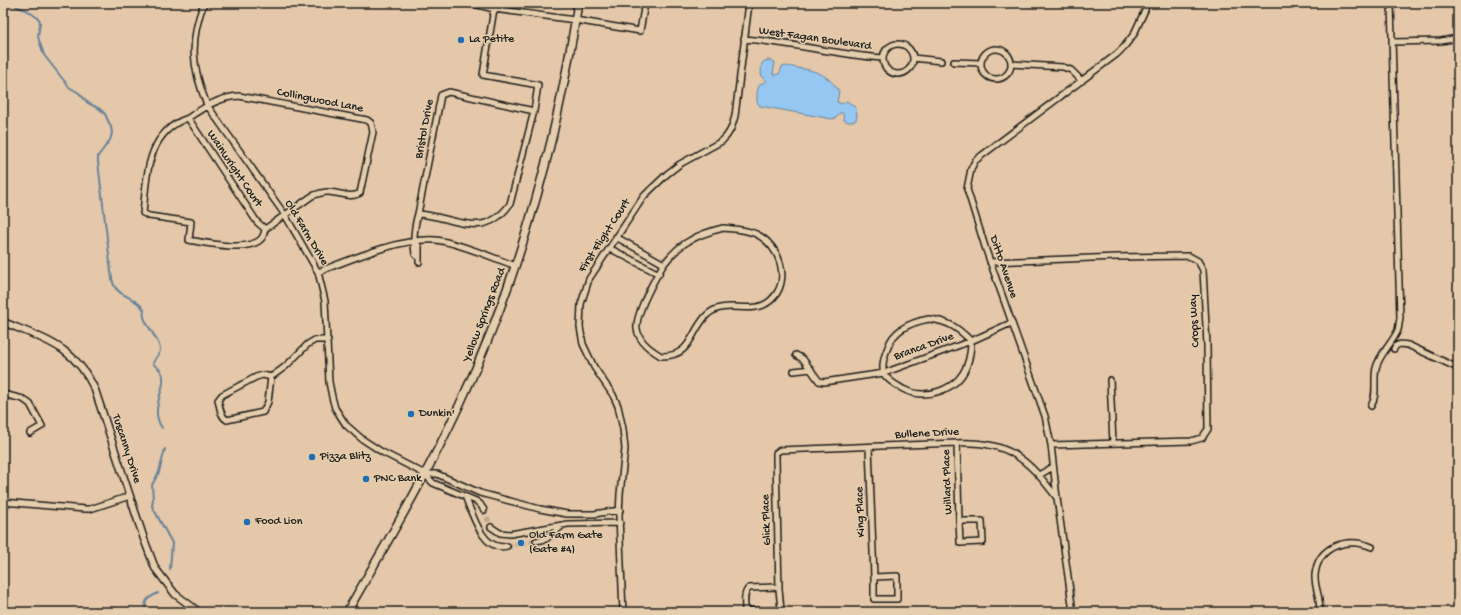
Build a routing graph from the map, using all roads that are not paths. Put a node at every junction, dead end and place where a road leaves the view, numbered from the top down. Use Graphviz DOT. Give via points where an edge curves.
graph roads {
  1 [pos="204,3"];
  2 [pos="470,3"];
  3 [pos="578,3"];
  4 [pos="644,3"];
  5 [pos="749,3"];
  6 [pos="1146,3"];
  7 [pos="1391,3"];
  8 [pos="494,6"];
  9 [pos="575,20"];
  10 [pos="1458,38"];
  11 [pos="744,40"];
  12 [pos="1392,42"];
  13 [pos="883,58"];
  14 [pos="912,58"];
  15 [pos="941,61"];
  16 [pos="954,62"];
  17 [pos="980,62"];
  18 [pos="1011,64"];
  19 [pos="1082,81"];
  20 [pos="207,105"];
  21 [pos="534,111"];
  22 [pos="188,118"];
  23 [pos="418,214"];
  24 [pos="285,215"];
  25 [pos="265,229"];
  26 [pos="616,237"];
  27 [pos="415,241"];
  28 [pos="609,248"];
  29 [pos="418,260"];
  30 [pos="990,262"];
  31 [pos="664,264"];
  32 [pos="516,266"];
  33 [pos="318,272"];
  34 [pos="659,274"];
  35 [pos="3,322"];
  36 [pos="1011,323"];
  37 [pos="328,340"];
  38 [pos="971,341"];
  39 [pos="1394,349"];
  40 [pos="796,355"];
  41 [pos="1458,368"];
  42 [pos="811,370"];
  43 [pos="794,371"];
  44 [pos="884,373"];
  45 [pos="271,377"];
  46 [pos="1110,380"];
  47 [pos="3,394"];
  48 [pos="1372,406"];
  49 [pos="30,433"];
  50 [pos="957,443"];
  51 [pos="1112,443"];
  52 [pos="1051,445"];
  53 [pos="869,447"];
  54 [pos="777,451"];
  55 [pos="1053,467"];
  56 [pos="425,474"];
  57 [pos="1039,475"];
  58 [pos="130,496"];
  59 [pos="465,496"];
  60 [pos="1057,498"];
  61 [pos="3,502"];
  62 [pos="484,510"];
  63 [pos="620,513"];
  64 [pos="959,521"];
  65 [pos="620,522"];
  66 [pos="563,525"];
  67 [pos="491,527"];
  68 [pos="536,541"];
  69 [pos="507,546"];
  70 [pos="1372,548"];
  71 [pos="874,577"];
  72 [pos="779,589"];
  73 [pos="199,612"];
  74 [pos="348,612"];
  75 [pos="623,612"];
  76 [pos="1073,612"];
  77 [pos="1319,612"];
  1 -- 20 [label="street, Old Farm Drive" via="196,26 194,56 199,85"];
  2 -- 8 [label="street"];
  3 -- 9 [label="main road, Yellow Springs Road"];
  4 -- 9 [label="street" via="640,31"];
  5 -- 11 [label="street, First Flight Court"];
  6 -- 19 [label="street, Ditto Avenue" via="1140,23 1124,47"];
  7 -- 12 [label="street"];
  8 -- 9 [label="street"];
  8 -- 21 [label="street" via="483,75 538,86"];
  9 -- 32 [label="main road, Yellow Springs Road" via="551,145"];
  10 -- 12 [label="street"];
  11 -- 13 [label="street, West Fagan Boulevard" via="768,40 855,56"];
  11 -- 26 [label="street, First Flight Court" via="734,116 728,136 667,174 644,196"];
  12 -- 48 [label="street" via="1400,318 1398,329 1378,362"];
  13 -- 14 [label="street" via="890,46 898,44 910,51"];
  13 -- 14 [label="street" via="887,69 898,74 908,69 912,64"];
  14 -- 15 [label="street"];
  16 -- 17 [label="street"];
  17 -- 18 [label="street" via="989,50 997,49 1010,57"];
  17 -- 18 [label="street" via="984,74 995,79 1003,78 1009,72"];
  18 -- 19 [label="street" via="1063,67 1071,70"];
  19 -- 30 [label="street, Ditto Avenue" via="975,161 967,189"];
  20 -- 22 [label="street"];
  20 -- 24 [label="street, Old Farm Drive"];
  20 -- 24 [label="street, Collingwood Lane" via="238,96 367,120 371,123 373,132 360,193 356,196 320,193"];
  21 -- 23 [label="street" via="510,204 504,212 492,221 477,225"];
  21 -- 23 [label="street, Bristol Drive" via="449,92 441,95"];
  22 -- 25 [label="street, Wainwright Court" via="257,222"];
  22 -- 25 [label="street" via="180,120 167,130 154,150 149,165 143,212 149,216 191,222 189,240 230,246 259,241 263,238"];
  23 -- 27 [label="street, Bristol Drive"];
  24 -- 25 [label="street"];
  24 -- 33 [label="street, Old Farm Drive"];
  26 -- 28 [label="street, First Flight Court"];
  26 -- 31 [label="street"];
  27 -- 29 [label="street, Bristol Drive" via="415,254"];
  27 -- 32 [label="street" via="437,240 451,243"];
  27 -- 33 [label="street" via="381,249"];
  28 -- 34 [label="street"];
  28 -- 63 [label="street, First Flight Court" via="584,290 580,327 582,340 594,367 618,406 623,429 626,449"];
  30 -- 36 [label="street, Ditto Avenue"];
  30 -- 51 [label="street, Crops Way" via="1182,256 1194,258 1201,264 1207,345 1208,429 1202,438 1197,440"];
  31 -- 34 [label="street"];
  31 -- 34 [label="street" via="689,240 723,228 738,229 757,234 770,243 782,267 782,278 772,299 764,305 756,308 720,308 702,321 688,346 673,355 661,356 645,345 637,329 642,306"];
  32 -- 56 [label="main road, Yellow Springs Road" via="466,393"];
  33 -- 37 [label="street, Old Farm Drive" via="326,301"];
  35 -- 58 [label="street, Tuscanny Drive" via="65,350 82,368 95,390"];
  36 -- 38 [label="street, Branca Drive"];
  36 -- 52 [label="street, Ditto Avenue" via="1045,416"];
  37 -- 45 [label="street" via="315,340 308,344"];
  37 -- 56 [label="street, Old Farm Drive" via="332,397 335,408 346,425 382,452"];
  38 -- 44 [label="street, Branca Drive"];
  38 -- 44 [label="street, Branca Drive" via="971,354 963,373 946,388 934,393 910,392 889,380"];
  38 -- 44 [label="street, Branca Drive" via="947,322 929,319 917,321 895,334 888,345 883,365"];
  39 -- 41 [label="street" via="1397,345 1408,345"];
  40 -- 42 [label="street, Branca Drive" via="803,359"];
  42 -- 43 [label="street"];
  42 -- 44 [label="street, Branca Drive" via="819,381 824,382"];
  45 -- 45 [label="street" via="268,402 263,412 227,420 224,418 218,400 222,395 256,377"];
  46 -- 51 [label="street"];
  47 -- 49 [label="street" via="23,399 30,404 42,426"];
  50 -- 53 [label="street, Bullene Drive"];
  50 -- 57 [label="street, Bullene Drive" via="974,442 996,446 1023,460"];
  50 -- 64 [label="street, Willard Place"];
  51 -- 52 [label="street, Crops Way"];
  52 -- 55 [label="street, Ditto Avenue"];
  53 -- 54 [label="street, Bullene Drive"];
  53 -- 71 [label="street, King Place"];
  54 -- 72 [label="street, Glick Place"];
  55 -- 57 [label="street"];
  55 -- 60 [label="street, Ditto Avenue"];
  56 -- 59 [label="street" via="433,483"];
  56 -- 63 [label="street" via="438,474 480,493 540,509 567,514"];
  56 -- 74 [label="main road, Yellow Springs Road"];
  57 -- 60 [label="street, Bullene Drive"];
  58 -- 61 [label="street" via="90,509"];
  58 -- 73 [label="street, Tuscanny Drive" via="156,568 176,594"];
  59 -- 62 [label="street" via="476,501"];
  59 -- 69 [label="street" via="483,536 496,547"];
  60 -- 76 [label="street, Ditto Avenue"];
  63 -- 65 [label="street, First Flight Court"];
  64 -- 64 [label="street, Willard Place" via="960,543 982,542 982,521"];
  65 -- 66 [label="street"];
  65 -- 75 [label="street, First Flight Court"];
  66 -- 67 [label="street" via="510,534 500,533"];
  66 -- 68 [label="street" via="546,538"];
  70 -- 77 [label="street" via="1357,542 1342,543 1331,548 1323,556 1315,575 1320,601"];
  71 -- 71 [label="street, King Place" via="874,599 897,599 897,576"];
  72 -- 72 [label="street, Glick Place" via="749,588 745,593 745,611 781,610"];
}
